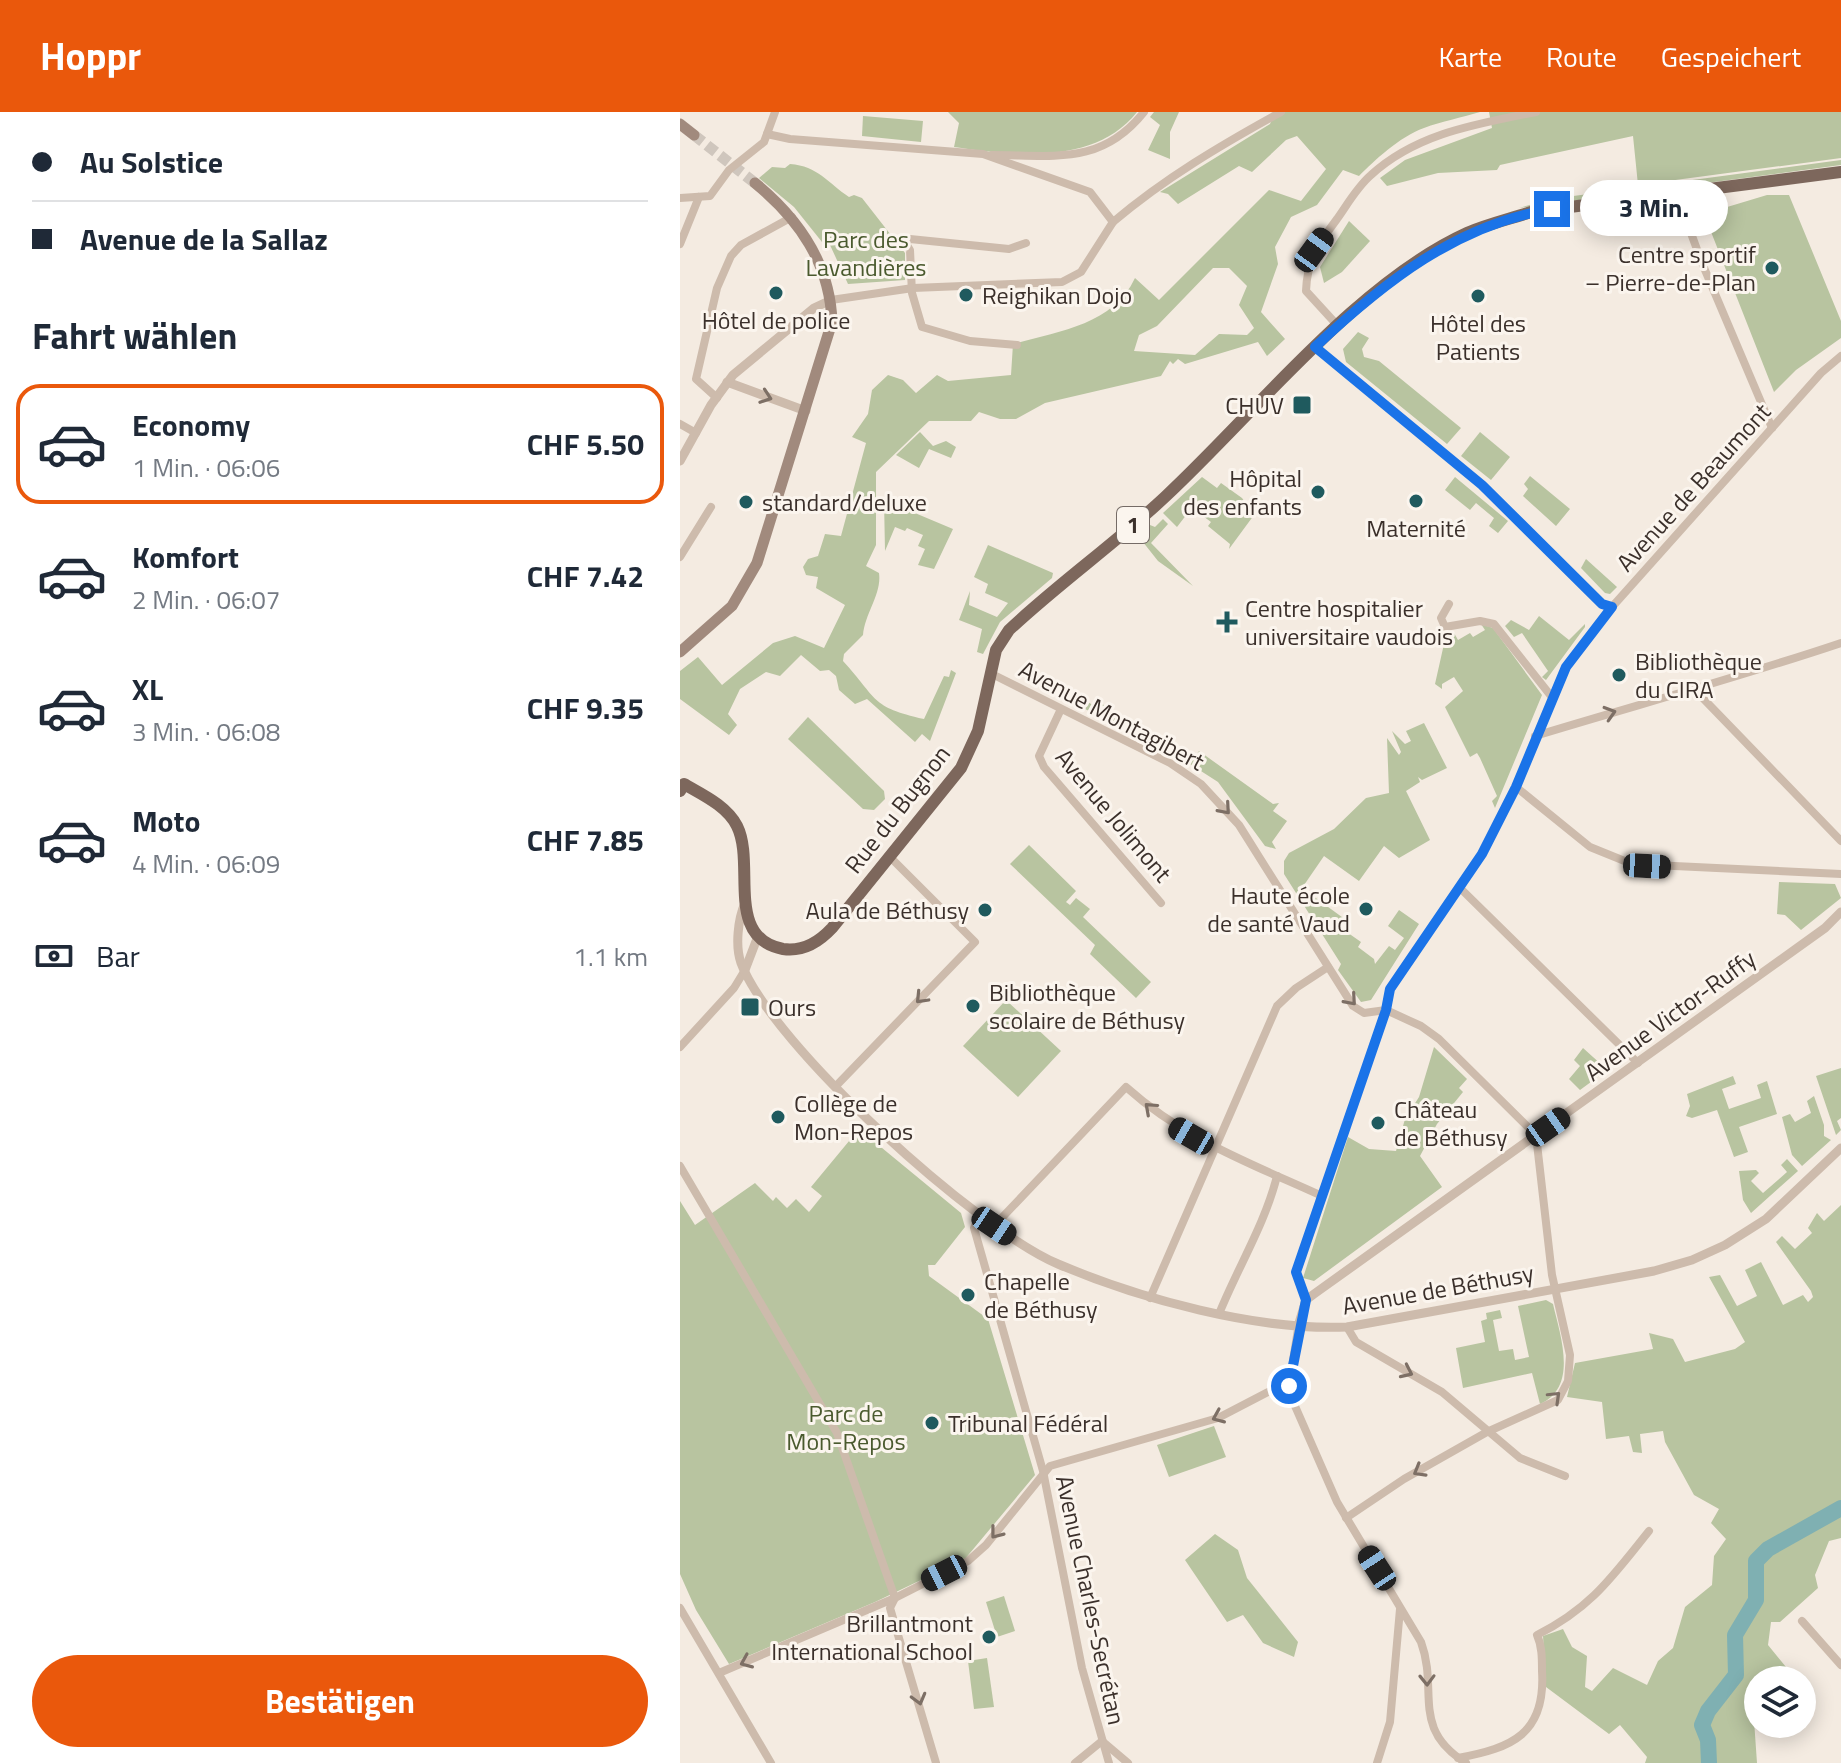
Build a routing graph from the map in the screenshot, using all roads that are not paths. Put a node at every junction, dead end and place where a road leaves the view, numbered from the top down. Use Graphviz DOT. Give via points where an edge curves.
graph roads {
  1 [pos="775,112"];
  2 [pos="1144,112"];
  3 [pos="1281,112"];
  4 [pos="1536,112"];
  5 [pos="680,124"];
  6 [pos="767,134"];
  7 [pos="694,135"];
  8 [pos="983,154"];
  9 [pos="1841,172"];
  10 [pos="755,183"];
  11 [pos="1683,193"];
  12 [pos="699,197"];
  13 [pos="680,198"];
  14 [pos="792,217"];
  15 [pos="1113,222"];
  16 [pos="1026,243"];
  17 [pos="680,244"];
  18 [pos="913,288"];
  19 [pos="831,300"];
  20 [pos="1338,326"];
  21 [pos="1017,345"];
  22 [pos="1315,347"];
  23 [pos="1841,356"];
  24 [pos="727,382"];
  25 [pos="717,398"];
  26 [pos="806,411"];
  27 [pos="680,424"];
  28 [pos="1772,428"];
  29 [pos="696,433"];
  30 [pos="680,461"];
  31 [pos="711,507"];
  32 [pos="680,557"];
  33 [pos="1449,604"];
  34 [pos="1612,607"];
  35 [pos="1841,643"];
  36 [pos="680,652"];
  37 [pos="990,673"];
  38 [pos="1694,689"];
  39 [pos="1551,696"];
  40 [pos="1061,709"];
  41 [pos="1535,736"];
  42 [pos="681,785"];
  43 [pos="1516,787"];
  44 [pos="1841,841"];
  45 [pos="890,857"];
  46 [pos="1841,874"];
  47 [pos="1460,888"];
  48 [pos="746,903"];
  49 [pos="1161,903"];
  50 [pos="1841,912"];
  51 [pos="764,940"];
  52 [pos="1328,967"];
  53 [pos="745,970"];
  54 [pos="1386,1010"];
  55 [pos="680,1047"];
  56 [pos="1638,1063"];
  57 [pos="836,1086"];
  58 [pos="1536,1135"];
  59 [pos="1216,1148"];
  60 [pos="1841,1148"];
  61 [pos="680,1166"];
  62 [pos="1277,1176"];
  63 [pos="1322,1196"];
  64 [pos="980,1215"];
  65 [pos="994,1226"];
  66 [pos="1557,1289"];
  67 [pos="1150,1298"];
  68 [pos="1306,1300"];
  69 [pos="1219,1314"];
  70 [pos="1299,1323"];
  71 [pos="1347,1327"];
  72 [pos="1289,1386"];
  73 [pos="1487,1432"];
  74 [pos="1043,1471"];
  75 [pos="1565,1476"];
  76 [pos="1346,1518"];
  77 [pos="1649,1531"];
  78 [pos="895,1598"];
  79 [pos="680,1608"];
  80 [pos="1400,1609"];
  81 [pos="1802,1621"];
  82 [pos="1841,1665"];
  83 [pos="719,1673"];
  84 [pos="1102,1741"];
  85 [pos="1462,1760"];
  86 [pos="771,1763"];
  87 [pos="936,1763"];
  88 [pos="1075,1763"];
  89 [pos="1109,1763"];
  90 [pos="1128,1763"];
  91 [pos="1377,1763"];
  1 -- 6 [label="street"];
  2 -- 8 [label="street" via="1127,134 1080,155"];
  3 -- 15 [label="street" via="1202,155"];
  4 -- 20 [label="street" via="1438,134 1402,151 1369,176 1314,250 1307,272 1306,291"];
  5 -- 7 [label="main road"];
  6 -- 8 [label="street"];
  6 -- 12 [label="street" via="710,196"];
  8 -- 15 [label="street" via="1090,192"];
  9 -- 11 [label="main road, 1"];
  10 -- 14 [label="main road"];
  11 -- 20 [label="main road, 1" via="1531,212 1484,226 1431,253"];
  11 -- 28 [label="street" via="1693,238"];
  12 -- 13 [label="street"];
  12 -- 17 [label="street"];
  14 -- 19 [label="main road" via="814,250"];
  14 -- 25 [label="street" via="741,245 723,272 696,379"];
  15 -- 18 [label="street" via="1081,272 1062,282"];
  16 -- 18 [label="street" via="1009,249 910,239 905,242 911,253"];
  18 -- 19 [label="street"];
  18 -- 21 [label="street" via="922,327 970,341"];
  19 -- 24 [label="street" via="814,308"];
  19 -- 26 [label="main road" via="832,322"];
  20 -- 22 [label="main road, 1"];
  22 -- 34 [label="street" via="1482,485 1602,604"];
  22 -- 37 [label="main road, Rue du Bugnon / 1" via="1164,498 1009,630"];
  23 -- 28 [label="street, Avenue de Beaumont"];
  24 -- 25 [label="street"];
  24 -- 26 [label="street, one-way"];
  25 -- 29 [label="street"];
  26 -- 36 [label="main road" via="750,579 732,606"];
  27 -- 29 [label="street"];
  28 -- 34 [label="street, Avenue de Beaumont"];
  29 -- 30 [label="street"];
  31 -- 32 [label="street"];
  33 -- 39 [label="street" via="1441,618 1445,627 1494,624"];
  34 -- 39 [label="street, Avenue de Beaumont" via="1566,667"];
  35 -- 38 [label="street"];
  37 -- 40 [label="street, Avenue Montagibert"];
  37 -- 45 [label="main road, Rue du Bugnon / 1" via="978,731 961,768"];
  41 -- 38 [label="street, one-way"];
  38 -- 44 [label="street"];
  39 -- 41 [label="street, Avenue de Beaumont"];
  40 -- 49 [label="street, Avenue Jolimont" via="1039,756 1044,767"];
  40 -- 52 [label="street, Avenue Montagibert, one-way" via="1170,763 1215,797 1239,825"];
  41 -- 43 [label="street, Avenue de Beaumont"];
  42 -- 48 [label="main road" via="718,806 737,827"];
  43 -- 46 [label="street" via="1590,847 1632,864"];
  43 -- 47 [label="street, Avenue de Beaumont"];
  45 -- 51 [label="main road, Rue du Bugnon / 1" via="821,939 798,949"];
  45 -- 57 [label="street, one-way" via="975,942"];
  47 -- 54 [label="street, Avenue de Beaumont" via="1400,970"];
  47 -- 56 [label="street"];
  48 -- 51 [label="main road" via="747,919"];
  48 -- 53 [label="street" via="739,932"];
  50 -- 56 [label="street, Avenue Victor-Ruffy"];
  51 -- 53 [label="street"];
  52 -- 54 [label="street, Avenue Montagibert, one-way" via="1353,1006 1364,1013"];
  52 -- 59 [label="street" via="1277,1006"];
  53 -- 55 [label="street"];
  53 -- 57 [label="street, Avenue de Béthusy" via="782,1027"];
  54 -- 58 [label="street" via="1439,1039"];
  54 -- 63 [label="street, Avenue de Beaumont"];
  56 -- 58 [label="street, Avenue Victor-Ruffy"];
  57 -- 64 [label="street, Avenue de Béthusy"];
  58 -- 66 [label="street"];
  58 -- 68 [label="street, Avenue Victor-Ruffy"];
  59 -- 62 [label="street"];
  59 -- 65 [label="street, one-way" via="1160,1117 1126,1087"];
  59 -- 67 [label="street"];
  60 -- 66 [label="street, Avenue de Béthusy" via="1766,1219 1725,1245 1654,1271"];
  61 -- 78 [label="street" via="837,1433"];
  62 -- 63 [label="street"];
  62 -- 69 [label="street" via="1269,1208"];
  63 -- 68 [label="street, Avenue de Beaumont" via="1296,1272"];
  64 -- 65 [label="street, Avenue de Béthusy"];
  64 -- 74 [label="street, Avenue Charles-Secrétan" via="974,1228"];
  65 -- 67 [label="street, Avenue de Béthusy" via="1057,1264"];
  66 -- 71 [label="street, Avenue de Béthusy"];
  73 -- 66 [label="street, one-way" via="1552,1403 1565,1387 1570,1355"];
  67 -- 69 [label="street, Avenue de Béthusy"];
  68 -- 70 [label="street"];
  69 -- 70 [label="street, Avenue de Béthusy"];
  70 -- 71 [label="street, Avenue de Béthusy"];
  70 -- 72 [label="street"];
  71 -- 73 [label="street, one-way" via="1356,1342 1442,1392"];
  72 -- 74 [label="street, one-way" via="1218,1418"];
  72 -- 76 [label="street"];
  73 -- 75 [label="street" via="1520,1458"];
  73 -- 76 [label="street, one-way"];
  74 -- 78 [label="street, one-way" via="968,1561"];
  74 -- 84 [label="street, Avenue Charles-Secrétan"];
  76 -- 80 [label="street"];
  77 -- 85 [label="street" via="1587,1605 1537,1635 1543,1682 1541,1706 1531,1726 1515,1741"];
  78 -- 83 [label="street, one-way"];
  78 -- 87 [label="street, one-way" via="890,1608"];
  79 -- 83 [label="street"];
  80 -- 85 [label="street, one-way" via="1424,1651 1432,1730"];
  80 -- 91 [label="street" via="1390,1722"];
  81 -- 82 [label="street"];
  83 -- 86 [label="street"];
  84 -- 88 [label="street"];
  84 -- 89 [label="street, Avenue Charles-Secrétan"];
  84 -- 90 [label="street"];
}
